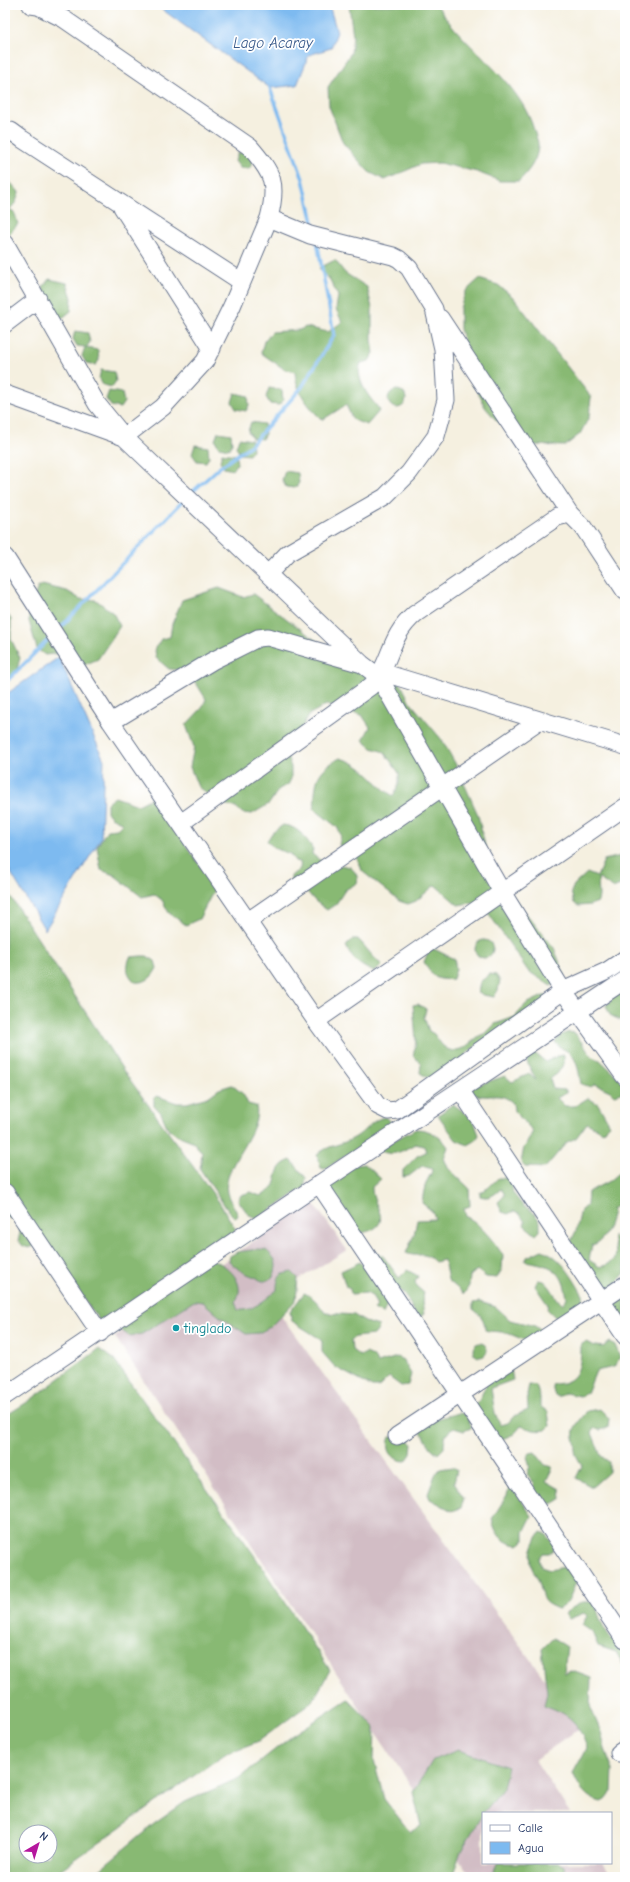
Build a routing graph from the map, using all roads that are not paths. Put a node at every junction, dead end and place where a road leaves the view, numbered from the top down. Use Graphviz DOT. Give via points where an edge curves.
graph roads {
  1 [pos="32,5"];
  2 [pos="5,131"];
  3 [pos="119,202"];
  4 [pos="269,218"];
  5 [pos="5,243"];
  6 [pos="242,282"];
  7 [pos="38,299"];
  8 [pos="434,309"];
  9 [pos="5,324"];
  10 [pos="212,349"];
  11 [pos="5,394"];
  12 [pos="124,437"];
  13 [pos="570,514"];
  14 [pos="5,557"];
  15 [pos="268,574"];
  16 [pos="625,591"];
  17 [pos="362,664"];
  18 [pos="380,675"];
  19 [pos="540,720"];
  20 [pos="111,722"];
  21 [pos="625,746"];
  22 [pos="440,787"];
  23 [pos="625,807"];
  24 [pos="180,823"];
  25 [pos="502,892"];
  26 [pos="248,921"];
  27 [pos="625,959"];
  28 [pos="625,980"];
  29 [pos="563,991"];
  30 [pos="579,1010"];
  31 [pos="316,1021"];
  32 [pos="625,1077"];
  33 [pos="460,1090"];
  34 [pos="319,1184"];
  35 [pos="6,1195"];
  36 [pos="625,1284"];
  37 [pos="601,1301"];
  38 [pos="100,1333"];
  39 [pos="625,1336"];
  40 [pos="460,1394"];
  41 [pos="5,1396"];
  42 [pos="396,1436"];
  43 [pos="625,1640"];
  1 -- 4 [label="street" via="64,18 250,147 267,167 274,185"];
  2 -- 3 [label="street" via="11,131"];
  3 -- 6 [label="street"];
  3 -- 10 [label="street"];
  4 -- 6 [label="street"];
  4 -- 8 [label="street" via="316,237 399,259 409,268"];
  5 -- 7 [label="street"];
  6 -- 10 [label="street"];
  7 -- 9 [label="street"];
  7 -- 12 [label="street" via="98,404"];
  8 -- 13 [label="street"];
  8 -- 15 [label="street" via="443,349 446,400 436,436 409,473 384,497 288,553"];
  10 -- 12 [label="street" via="205,361 163,407"];
  11 -- 12 [label="street"];
  12 -- 15 [label="street"];
  13 -- 16 [label="street" via="583,527"];
  13 -- 18 [label="street" via="557,517 405,622 396,634"];
  14 -- 20 [label="street"];
  15 -- 17 [label="street"];
  17 -- 18 [label="street"];
  17 -- 20 [label="street" via="268,637 258,638 212,661"];
  18 -- 19 [label="street"];
  18 -- 22 [label="street"];
  18 -- 24 [label="street" via="371,686"];
  19 -- 21 [label="street"];
  19 -- 22 [label="street"];
  20 -- 24 [label="street"];
  22 -- 25 [label="street"];
  22 -- 26 [label="street"];
  23 -- 25 [label="street"];
  24 -- 26 [label="street"];
  25 -- 29 [label="street"];
  25 -- 31 [label="street"];
  26 -- 31 [label="street"];
  27 -- 29 [label="street" via="607,971"];
  28 -- 30 [label="street"];
  29 -- 30 [label="street"];
  29 -- 31 [label="street" via="397,1110 392,1111 378,1106"];
  30 -- 32 [label="street"];
  30 -- 33 [label="street"];
  33 -- 34 [label="street"];
  33 -- 37 [label="street"];
  34 -- 38 [label="street"];
  34 -- 40 [label="street"];
  35 -- 38 [label="street"];
  36 -- 37 [label="street"];
  37 -- 39 [label="street"];
  37 -- 40 [label="street"];
  38 -- 41 [label="street"];
  40 -- 42 [label="street"];
  40 -- 43 [label="street"];
}
